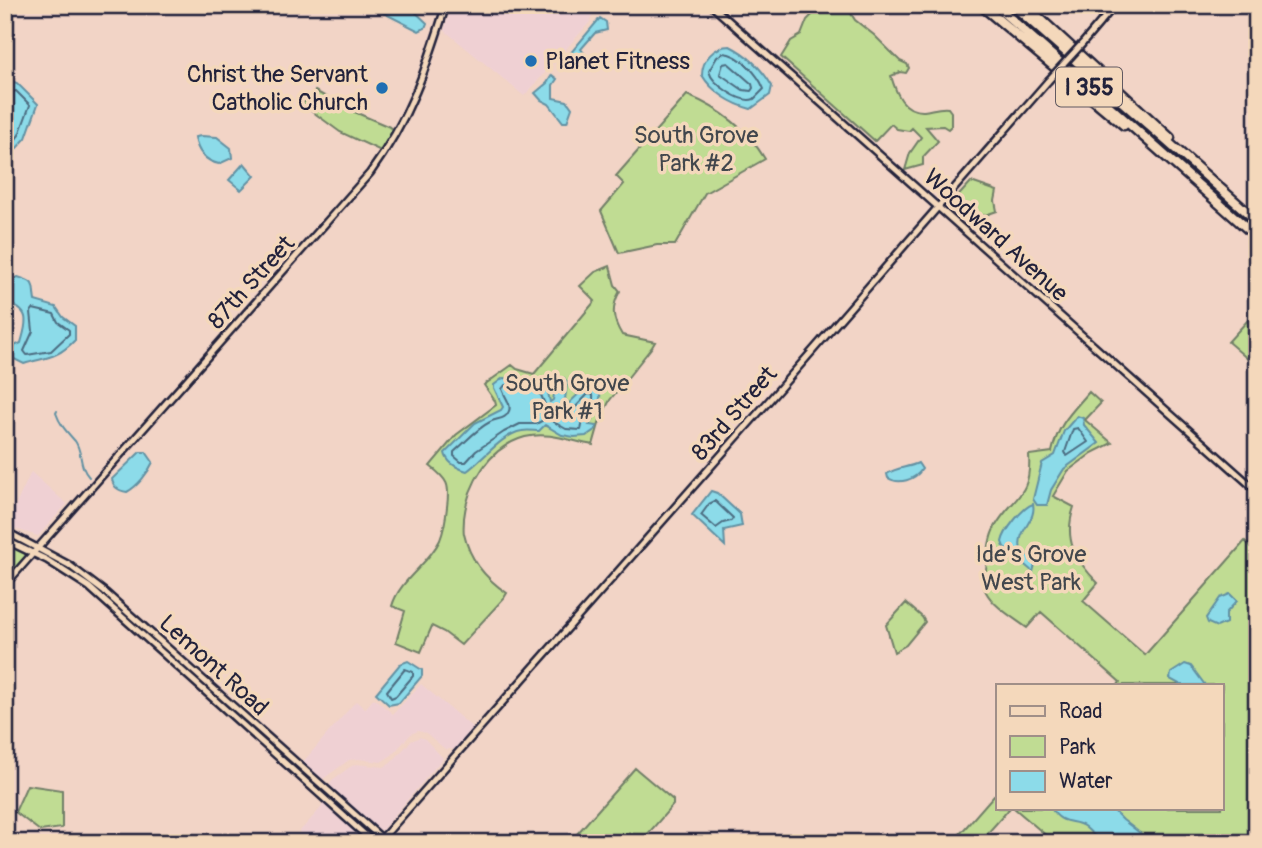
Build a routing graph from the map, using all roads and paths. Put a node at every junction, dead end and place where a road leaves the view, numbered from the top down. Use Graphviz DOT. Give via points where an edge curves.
graph roads {
  1 [pos="446,5"];
  2 [pos="711,5"];
  3 [pos="981,5"];
  4 [pos="995,5"];
  5 [pos="1013,5"];
  6 [pos="1025,5"];
  7 [pos="1115,5"];
  8 [pos="1195,166"];
  9 [pos="1180,170"];
  10 [pos="939,208"];
  11 [pos="1257,221"];
  12 [pos="1257,237"];
  13 [pos="1257,491"];
  14 [pos="5,531"];
  15 [pos="5,540"];
  16 [pos="40,548"];
  17 [pos="35,553"];
  18 [pos="5,585"];
  19 [pos="380,842"];
  1 -- 16 [label="main road, 87th Street" via="410,109 370,173"];
  2 -- 10 [label="main road, Woodward Avenue"];
  3 -- 9 [label="highway"];
  4 -- 9 [label="highway, I 355"];
  5 -- 8 [label="highway, I 355"];
  6 -- 8 [label="highway" via="1163,130"];
  7 -- 10 [label="main road, 83rd Street, bridge"];
  8 -- 11 [label="highway, I 355"];
  9 -- 12 [label="highway, I 355"];
  10 -- 13 [label="main road, Woodward Avenue"];
  10 -- 19 [label="main road, 83rd Street"];
  14 -- 16 [label="main road, Lemont Road"];
  15 -- 17 [label="main road, Lemont Road"];
  16 -- 17 [label="main road, 87th Street"];
  16 -- 19 [label="main road, Lemont Road" via="106,593"];
  17 -- 18 [label="main road, 87th Street"];
  17 -- 19 [label="main road, Lemont Road" via="123,616"];
}
